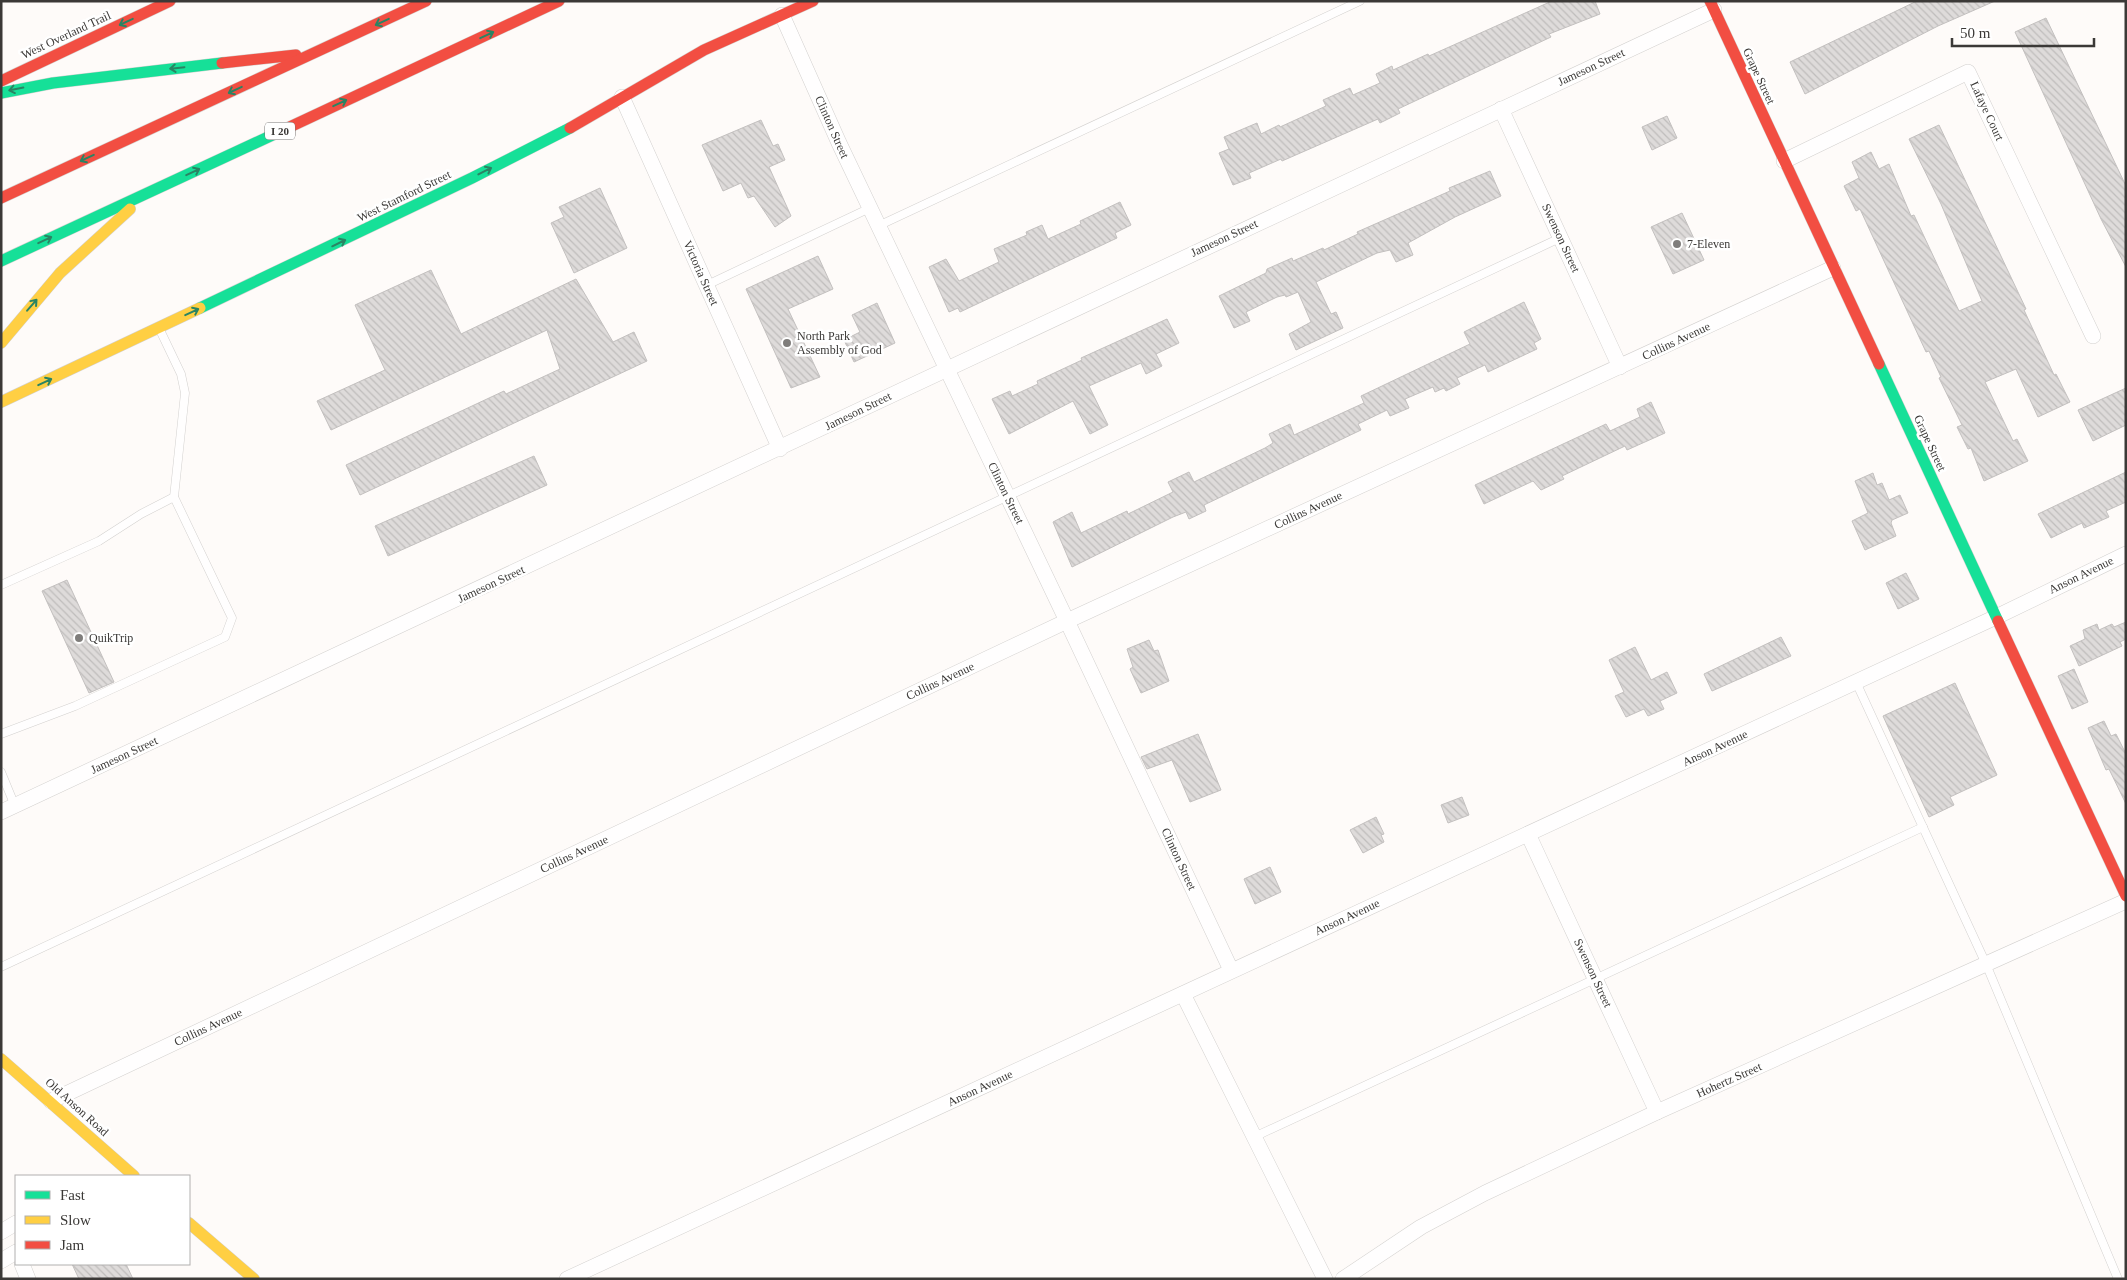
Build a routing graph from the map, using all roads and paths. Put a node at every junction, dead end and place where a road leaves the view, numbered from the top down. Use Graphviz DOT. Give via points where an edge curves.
graph roads {
  1 [pos="170,1"];
  2 [pos="426,1"];
  3 [pos="559,1"];
  4 [pos="813,1"];
  5 [pos="1360,1"];
  6 [pos="1712,5"];
  7 [pos="782,16"];
  8 [pos="312,54"];
  9 [pos="1,81"];
  10 [pos="1,93"];
  11 [pos="622,97"];
  12 [pos="1501,109"];
  13 [pos="1784,161"];
  14 [pos="145,194"];
  15 [pos="1,198"];
  16 [pos="870,208"];
  17 [pos="878,226"];
  18 [pos="1560,238"];
  19 [pos="1,261"];
  20 [pos="1833,268"];
  21 [pos="706,285"];
  22 [pos="159,328"];
  23 [pos="2093,336"];
  24 [pos="1,343"];
  25 [pos="1620,367"];
  26 [pos="946,368"];
  27 [pos="1,402"];
  28 [pos="780,449"];
  29 [pos="174,497"];
  30 [pos="1008,498"];
  31 [pos="2126,554"];
  32 [pos="1,585"];
  33 [pos="1996,617"];
  34 [pos="1067,621"];
  35 [pos="1856,682"];
  36 [pos="1,734"];
  37 [pos="1,772"];
  38 [pos="15,806"];
  39 [pos="1,812"];
  40 [pos="1922,826"];
  41 [pos="1528,834"];
  42 [pos="2126,896"];
  43 [pos="2126,900"];
  44 [pos="1986,964"];
  45 [pos="1,967"];
  46 [pos="1231,970"];
  47 [pos="1596,979"];
  48 [pos="1183,994"];
  49 [pos="1,1059"];
  50 [pos="51,1101"];
  51 [pos="1657,1112"];
  52 [pos="1254,1137"];
  53 [pos="133,1175"];
  54 [pos="190,1223"];
  55 [pos="15,1224"];
  56 [pos="1,1232"];
  57 [pos="15,1253"];
  58 [pos="1,1261"];
  59 [pos="22,1265"];
  60 [pos="28,1279"];
  61 [pos="254,1279"];
  62 [pos="567,1279"];
  63 [pos="1325,1279"];
  64 [pos="1343,1279"];
  65 [pos="2118,1279"];
  1 -- 9 [label="main road, West Overland Trail, one-way"];
  2 -- 8 [label="main road, one-way"];
  14 -- 3 [label="main road, I 20, one-way"];
  4 -- 7 [label="main road, West Stamford Street"];
  5 -- 17 [label="lane"];
  6 -- 12 [label="street, Jameson Street"];
  6 -- 13 [label="main road, Grape Street"];
  7 -- 11 [label="main road, West Stamford Street" via="704,50"];
  7 -- 16 [label="street, Clinton Street"];
  8 -- 10 [label="main road, one-way" via="231,60"];
  8 -- 15 [label="main road, one-way"];
  11 -- 21 [label="street, Victoria Street"];
  22 -- 11 [label="main road, West Stamford Street, one-way" via="472,178 570,128"];
  12 -- 18 [label="street, Swenson Street"];
  12 -- 26 [label="street, Jameson Street"];
  13 -- 20 [label="main road, Grape Street"];
  13 -- 23 [label="street, Lafaye Court" via="1968,72"];
  19 -- 14 [label="main road, I 20, one-way"];
  24 -- 14 [label="main road, one-way" via="60,273"];
  16 -- 17 [label="street, Clinton Street"];
  16 -- 21 [label="lane"];
  17 -- 26 [label="street, Clinton Street"];
  18 -- 25 [label="street, Swenson Street"];
  18 -- 30 [label="lane"];
  20 -- 25 [label="street, Collins Avenue"];
  20 -- 33 [label="main road, Grape Street"];
  21 -- 28 [label="street, Victoria Street"];
  27 -- 22 [label="main road, West Stamford Street, one-way"];
  22 -- 29 [label="lane" via="181,374 185,393"];
  25 -- 34 [label="street, Collins Avenue"];
  26 -- 28 [label="street, Jameson Street"];
  26 -- 30 [label="street, Clinton Street"];
  28 -- 38 [label="street, Jameson Street"];
  29 -- 32 [label="lane" via="99,541"];
  29 -- 36 [label="lane" via="232,618 225,637 76,706"];
  30 -- 34 [label="street, Clinton Street"];
  30 -- 45 [label="lane"];
  31 -- 33 [label="street, Anson Avenue"];
  33 -- 35 [label="street, Anson Avenue"];
  33 -- 42 [label="main road, Grape Street"];
  34 -- 46 [label="street, Clinton Street"];
  34 -- 50 [label="street, Collins Avenue"];
  35 -- 40 [label="lane"];
  35 -- 41 [label="street, Anson Avenue"];
  37 -- 38 [label="lane"];
  38 -- 39 [label="street, Jameson Street"];
  40 -- 44 [label="lane"];
  40 -- 47 [label="lane"];
  41 -- 46 [label="street, Anson Avenue"];
  41 -- 47 [label="street, Swenson Street"];
  43 -- 44 [label="street, Hohertz Street"];
  44 -- 51 [label="street, Hohertz Street"];
  44 -- 65 [label="lane"];
  46 -- 48 [label="street, Anson Avenue"];
  47 -- 51 [label="street, Swenson Street"];
  47 -- 52 [label="lane"];
  48 -- 52 [label="street"];
  48 -- 62 [label="street, Anson Avenue"];
  49 -- 50 [label="main road, Old Anson Road"];
  50 -- 53 [label="main road, Old Anson Road"];
  51 -- 64 [label="street, Hohertz Street" via="1421,1227"];
  52 -- 63 [label="street"];
  54 -- 61 [label="main road"];
  55 -- 56 [label="street"];
  57 -- 58 [label="street"];
  59 -- 60 [label="street"];
}
